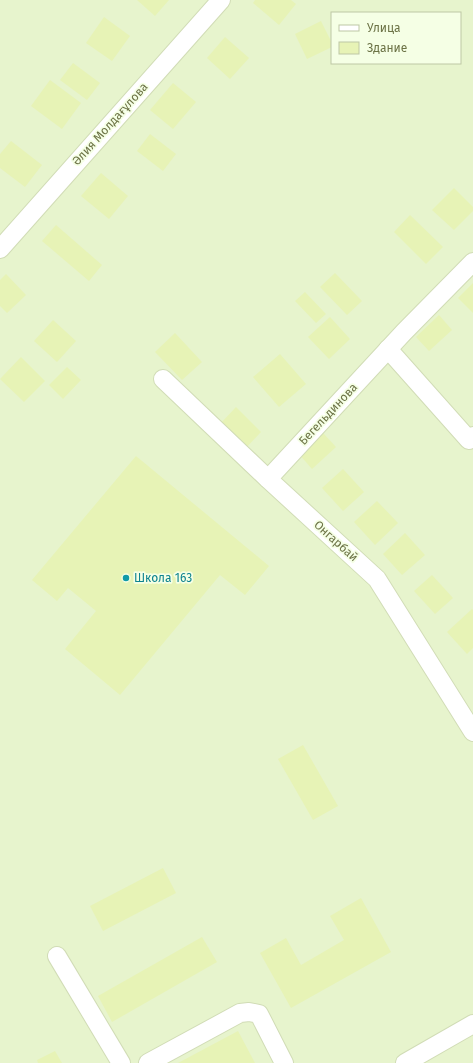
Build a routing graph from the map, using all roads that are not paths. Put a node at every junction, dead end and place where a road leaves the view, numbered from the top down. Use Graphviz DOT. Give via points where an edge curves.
graph roads {
  1 [pos="221,0"];
  2 [pos="0,249"];
  3 [pos="473,262"];
  4 [pos="388,349"];
  5 [pos="163,379"];
  6 [pos="473,436"];
  7 [pos="268,479"];
  8 [pos="473,732"];
  9 [pos="57,956"];
  10 [pos="473,1024"];
  11 [pos="121,1063"];
  12 [pos="148,1063"];
  13 [pos="284,1063"];
  14 [pos="405,1063"];
  1 -- 2 [label="street, Әлия Молдағұлова"];
  3 -- 4 [label="street, Бегельдинова"];
  4 -- 6 [label="street" via="469,440"];
  4 -- 7 [label="street, Бегельдинова"];
  5 -- 7 [label="street, Онгарбай"];
  7 -- 8 [label="street, Онгарбай" via="377,579"];
  9 -- 11 [label="street"];
  10 -- 14 [label="street"];
  12 -- 13 [label="street" via="240,1013 248,1012 259,1014"];
}
